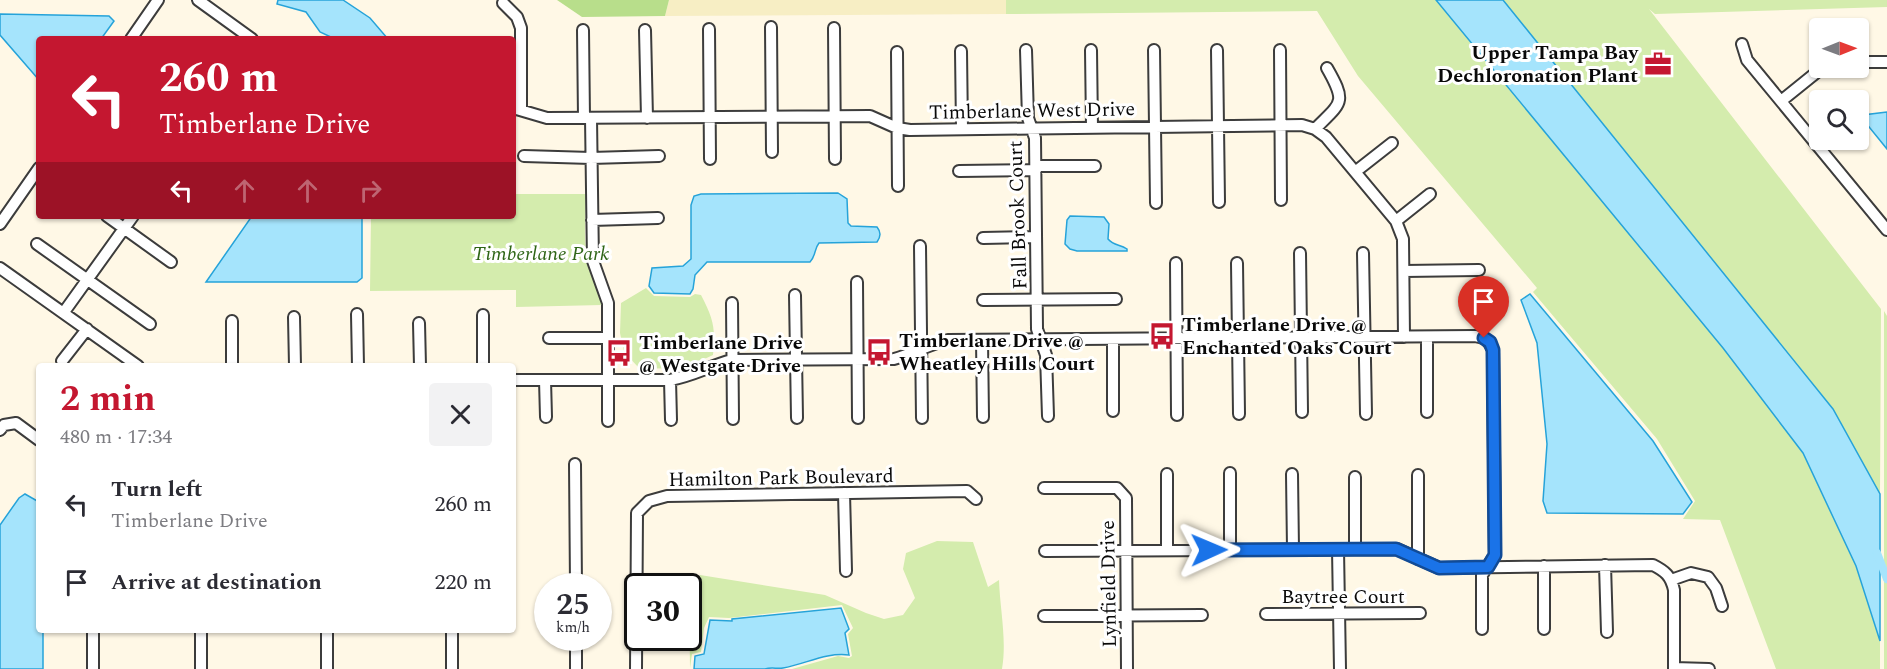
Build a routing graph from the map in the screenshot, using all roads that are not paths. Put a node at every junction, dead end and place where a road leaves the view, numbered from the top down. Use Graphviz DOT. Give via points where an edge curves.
graph roads {
  1 [pos="158,0"];
  2 [pos="198,0"];
  3 [pos="503,3"];
  4 [pos="210,4"];
  5 [pos="771,27"];
  6 [pos="834,28"];
  7 [pos="709,29"];
  8 [pos="583,30"];
  9 [pos="645,30"];
  10 [pos="132,36"];
  11 [pos="248,36"];
  12 [pos="1742,44"];
  13 [pos="1026,50"];
  14 [pos="1091,50"];
  15 [pos="1154,50"];
  16 [pos="1217,50"];
  17 [pos="1280,50"];
  18 [pos="962,51"];
  19 [pos="897,52"];
  20 [pos="1869,62"];
  21 [pos="1887,62"];
  22 [pos="1327,68"];
  23 [pos="1810,78"];
  24 [pos="1781,101"];
  25 [pos="517,109"];
  26 [pos="834,116"];
  27 [pos="647,117"];
  28 [pos="710,117"];
  29 [pos="772,117"];
  30 [pos="587,118"];
  31 [pos="1280,125"];
  32 [pos="1218,126"];
  33 [pos="1155,127"];
  34 [pos="897,128"];
  35 [pos="1031,128"];
  36 [pos="1092,128"];
  37 [pos="962,129"];
  38 [pos="1315,129"];
  39 [pos="1392,143"];
  40 [pos="772,153"];
  41 [pos="524,156"];
  42 [pos="659,156"];
  43 [pos="591,158"];
  44 [pos="710,159"];
  45 [pos="835,159"];
  46 [pos="1095,166"];
  47 [pos="1036,168"];
  48 [pos="959,171"];
  49 [pos="36,172"];
  50 [pos="1355,172"];
  51 [pos="898,186"];
  52 [pos="1430,194"];
  53 [pos="1281,200"];
  54 [pos="1219,202"];
  55 [pos="1156,203"];
  56 [pos="658,218"];
  57 [pos="111,219"];
  58 [pos="131,219"];
  59 [pos="592,220"];
  60 [pos="1396,221"];
  61 [pos="0,224"];
  62 [pos="124,228"];
  63 [pos="1887,230"];
  64 [pos="1036,237"];
  65 [pos="983,238"];
  66 [pos="37,244"];
  67 [pos="920,246"];
  68 [pos="1300,253"];
  69 [pos="1363,253"];
  70 [pos="171,262"];
  71 [pos="1176,262"];
  72 [pos="1237,262"];
  73 [pos="0,268"];
  74 [pos="1479,270"];
  75 [pos="1404,272"];
  76 [pos="88,279"];
  77 [pos="857,282"];
  78 [pos="795,295"];
  79 [pos="1116,299"];
  80 [pos="982,300"];
  81 [pos="1037,300"];
  82 [pos="732,303"];
  83 [pos="64,312"];
  84 [pos="357,314"];
  85 [pos="483,315"];
  86 [pos="294,317"];
  87 [pos="232,321"];
  88 [pos="419,323"];
  89 [pos="150,324"];
  90 [pos="87,329"];
  91 [pos="1301,337"];
  92 [pos="1364,337"];
  93 [pos="1404,337"];
  94 [pos="1427,337"];
  95 [pos="549,338"];
  96 [pos="608,338"];
  97 [pos="1177,338"];
  98 [pos="1238,338"];
  99 [pos="1042,339"];
  100 [pos="1113,339"];
  101 [pos="982,340"];
  102 [pos="921,350"];
  103 [pos="732,360"];
  104 [pos="795,360"];
  105 [pos="858,360"];
  106 [pos="62,362"];
  107 [pos="133,363"];
  108 [pos="232,363"];
  109 [pos="295,363"];
  110 [pos="358,363"];
  111 [pos="420,363"];
  112 [pos="483,363"];
  113 [pos="545,380"];
  114 [pos="608,380"];
  115 [pos="670,380"];
  116 [pos="516,381"];
  117 [pos="1113,411"];
  118 [pos="1302,412"];
  119 [pos="1427,412"];
  120 [pos="1239,414"];
  121 [pos="1366,414"];
  122 [pos="1178,415"];
  123 [pos="1048,416"];
  124 [pos="546,417"];
  125 [pos="983,417"];
  126 [pos="796,418"];
  127 [pos="858,418"];
  128 [pos="922,418"];
  129 [pos="733,419"];
  130 [pos="671,420"];
  131 [pos="608,421"];
  132 [pos="0,430"];
  133 [pos="36,438"];
  134 [pos="575,464"];
  135 [pos="1230,472"];
  136 [pos="1167,474"];
  137 [pos="1292,474"];
  138 [pos="1418,475"];
  139 [pos="1355,477"];
  140 [pos="1044,488"];
  141 [pos="844,493"];
  142 [pos="976,499"];
  143 [pos="1293,549"];
  144 [pos="1338,549"];
  145 [pos="1354,549"];
  146 [pos="1167,550"];
  147 [pos="1230,550"];
  148 [pos="1045,551"];
  149 [pos="1126,551"];
  150 [pos="1418,559"];
  151 [pos="1605,565"];
  152 [pos="1544,566"];
  153 [pos="1488,567"];
  154 [pos="846,571"];
  155 [pos="576,573"];
  156 [pos="1671,580"];
  157 [pos="1722,606"];
  158 [pos="1420,613"];
  159 [pos="1266,614"];
  160 [pos="1340,614"];
  161 [pos="1127,615"];
  162 [pos="1202,615"];
  163 [pos="1044,616"];
  164 [pos="1544,628"];
  165 [pos="1482,629"];
  166 [pos="1607,632"];
  167 [pos="93,633"];
  168 [pos="201,633"];
  169 [pos="327,633"];
  170 [pos="452,633"];
  171 [pos="576,651"];
  172 [pos="93,669"];
  173 [pos="201,669"];
  174 [pos="327,669"];
  175 [pos="452,669"];
  176 [pos="576,669"];
  177 [pos="636,669"];
  178 [pos="1127,669"];
  179 [pos="1340,669"];
  180 [pos="1674,669"];
  181 [pos="1709,669"];
  1 -- 10 [label="street"];
  2 -- 4 [label="street"];
  3 -- 25 [label="street" via="517,16 521,28"];
  4 -- 11 [label="street"];
  5 -- 29 [label="street"];
  6 -- 26 [label="street"];
  7 -- 28 [label="street"];
  8 -- 30 [label="street"];
  9 -- 27 [label="street"];
  12 -- 24 [label="street" via="1747,60"];
  13 -- 35 [label="street, Fall Brook Court"];
  14 -- 36 [label="street"];
  15 -- 33 [label="street"];
  16 -- 32 [label="street"];
  17 -- 31 [label="street"];
  18 -- 37 [label="street"];
  19 -- 34 [label="street"];
  20 -- 21 [label="street"];
  22 -- 38 [label="street" via="1341,98"];
  23 -- 24 [label="street"];
  24 -- 63 [label="street"];
  25 -- 30 [label="street, Timberlane West Drive" via="546,118"];
  26 -- 29 [label="street, Timberlane West Drive"];
  26 -- 34 [label="street, Timberlane West Drive" via="870,116"];
  26 -- 45 [label="street"];
  27 -- 28 [label="street, Timberlane West Drive"];
  27 -- 30 [label="street, Timberlane West Drive"];
  28 -- 29 [label="street, Timberlane West Drive"];
  28 -- 44 [label="street"];
  29 -- 40 [label="street"];
  30 -- 43 [label="street"];
  31 -- 32 [label="street, Timberlane West Drive"];
  31 -- 38 [label="street, Timberlane West Drive"];
  31 -- 53 [label="street"];
  32 -- 33 [label="street, Timberlane West Drive"];
  32 -- 54 [label="street"];
  33 -- 36 [label="street, Timberlane West Drive"];
  33 -- 55 [label="street"];
  34 -- 37 [label="street, Timberlane West Drive"];
  34 -- 51 [label="street"];
  35 -- 36 [label="street, Timberlane West Drive"];
  35 -- 37 [label="street, Timberlane West Drive"];
  35 -- 47 [label="street, Fall Brook Court"];
  38 -- 50 [label="street"];
  39 -- 50 [label="street"];
  41 -- 43 [label="street"];
  42 -- 43 [label="street"];
  43 -- 59 [label="street"];
  46 -- 47 [label="street"];
  47 -- 48 [label="street"];
  47 -- 64 [label="street, Fall Brook Court"];
  49 -- 61 [label="street"];
  50 -- 60 [label="street"];
  52 -- 60 [label="street"];
  56 -- 59 [label="street"];
  57 -- 62 [label="street"];
  58 -- 62 [label="street"];
  59 -- 96 [label="street" via="593,261 608,303"];
  60 -- 75 [label="street" via="1403,239"];
  62 -- 70 [label="street"];
  62 -- 76 [label="street"];
  64 -- 65 [label="street"];
  64 -- 81 [label="street, Fall Brook Court"];
  66 -- 76 [label="street"];
  67 -- 102 [label="street"];
  68 -- 91 [label="street"];
  69 -- 92 [label="street"];
  71 -- 97 [label="street"];
  72 -- 98 [label="street"];
  73 -- 83 [label="street"];
  74 -- 75 [label="street"];
  75 -- 93 [label="street"];
  76 -- 83 [label="street"];
  76 -- 89 [label="street"];
  77 -- 105 [label="street"];
  78 -- 104 [label="street"];
  79 -- 81 [label="street"];
  80 -- 81 [label="street"];
  81 -- 99 [label="street, Fall Brook Court" via="1037,329"];
  82 -- 103 [label="street"];
  83 -- 90 [label="street"];
  84 -- 110 [label="street"];
  85 -- 112 [label="street"];
  86 -- 109 [label="street"];
  87 -- 108 [label="street"];
  88 -- 111 [label="street"];
  90 -- 106 [label="street"];
  90 -- 107 [label="street"];
  91 -- 92 [label="street"];
  91 -- 98 [label="street"];
  91 -- 118 [label="street"];
  92 -- 93 [label="street"];
  92 -- 121 [label="street"];
  93 -- 94 [label="street"];
  94 -- 119 [label="street"];
  94 -- 153 [label="street" via="1475,336 1490,342 1493,350 1495,555"];
  95 -- 96 [label="street"];
  96 -- 114 [label="street"];
  97 -- 98 [label="street"];
  97 -- 100 [label="street"];
  97 -- 122 [label="street"];
  98 -- 120 [label="street"];
  99 -- 100 [label="street"];
  99 -- 101 [label="street"];
  99 -- 123 [label="street, Fall Brook Court"];
  100 -- 117 [label="street"];
  101 -- 102 [label="street" via="948,340"];
  101 -- 125 [label="street"];
  102 -- 105 [label="street" via="894,359"];
  102 -- 128 [label="street"];
  103 -- 104 [label="street"];
  103 -- 115 [label="street"];
  103 -- 129 [label="street"];
  104 -- 105 [label="street"];
  104 -- 126 [label="street"];
  105 -- 127 [label="street"];
  113 -- 114 [label="street"];
  113 -- 116 [label="street"];
  113 -- 124 [label="street"];
  114 -- 115 [label="street"];
  114 -- 131 [label="street"];
  115 -- 130 [label="street"];
  132 -- 133 [label="street" via="4,424 16,423"];
  134 -- 155 [label="street"];
  135 -- 147 [label="street"];
  136 -- 146 [label="street"];
  137 -- 143 [label="street"];
  138 -- 150 [label="street"];
  139 -- 145 [label="street"];
  140 -- 149 [label="street, Lynfield Drive" via="1116,488 1126,498"];
  141 -- 142 [label="street, Hamilton Park Boulevard" via="968,491"];
  141 -- 154 [label="street"];
  141 -- 177 [label="street, Hamilton Park Boulevard" via="667,496 649,501 637,513"];
  143 -- 144 [label="street"];
  143 -- 147 [label="street"];
  144 -- 145 [label="street"];
  144 -- 160 [label="street"];
  145 -- 150 [label="street" via="1396,549"];
  146 -- 147 [label="street"];
  146 -- 149 [label="street"];
  148 -- 149 [label="street"];
  149 -- 161 [label="street, Lynfield Drive"];
  150 -- 153 [label="street" via="1439,568"];
  151 -- 152 [label="street"];
  151 -- 156 [label="street" via="1653,565 1664,570"];
  151 -- 166 [label="street"];
  152 -- 153 [label="street"];
  152 -- 164 [label="street"];
  153 -- 165 [label="street" via="1482,575"];
  156 -- 157 [label="street" via="1691,573 1708,577"];
  156 -- 180 [label="street"];
  158 -- 160 [label="street, Baytree Court"];
  159 -- 160 [label="street, Baytree Court"];
  160 -- 179 [label="street"];
  161 -- 162 [label="street"];
  161 -- 163 [label="street"];
  161 -- 178 [label="street, Lynfield Drive"];
  167 -- 172 [label="street"];
  168 -- 173 [label="street"];
  169 -- 174 [label="street"];
  170 -- 175 [label="street"];
  171 -- 176 [label="street"];
  180 -- 181 [label="street"];
}
